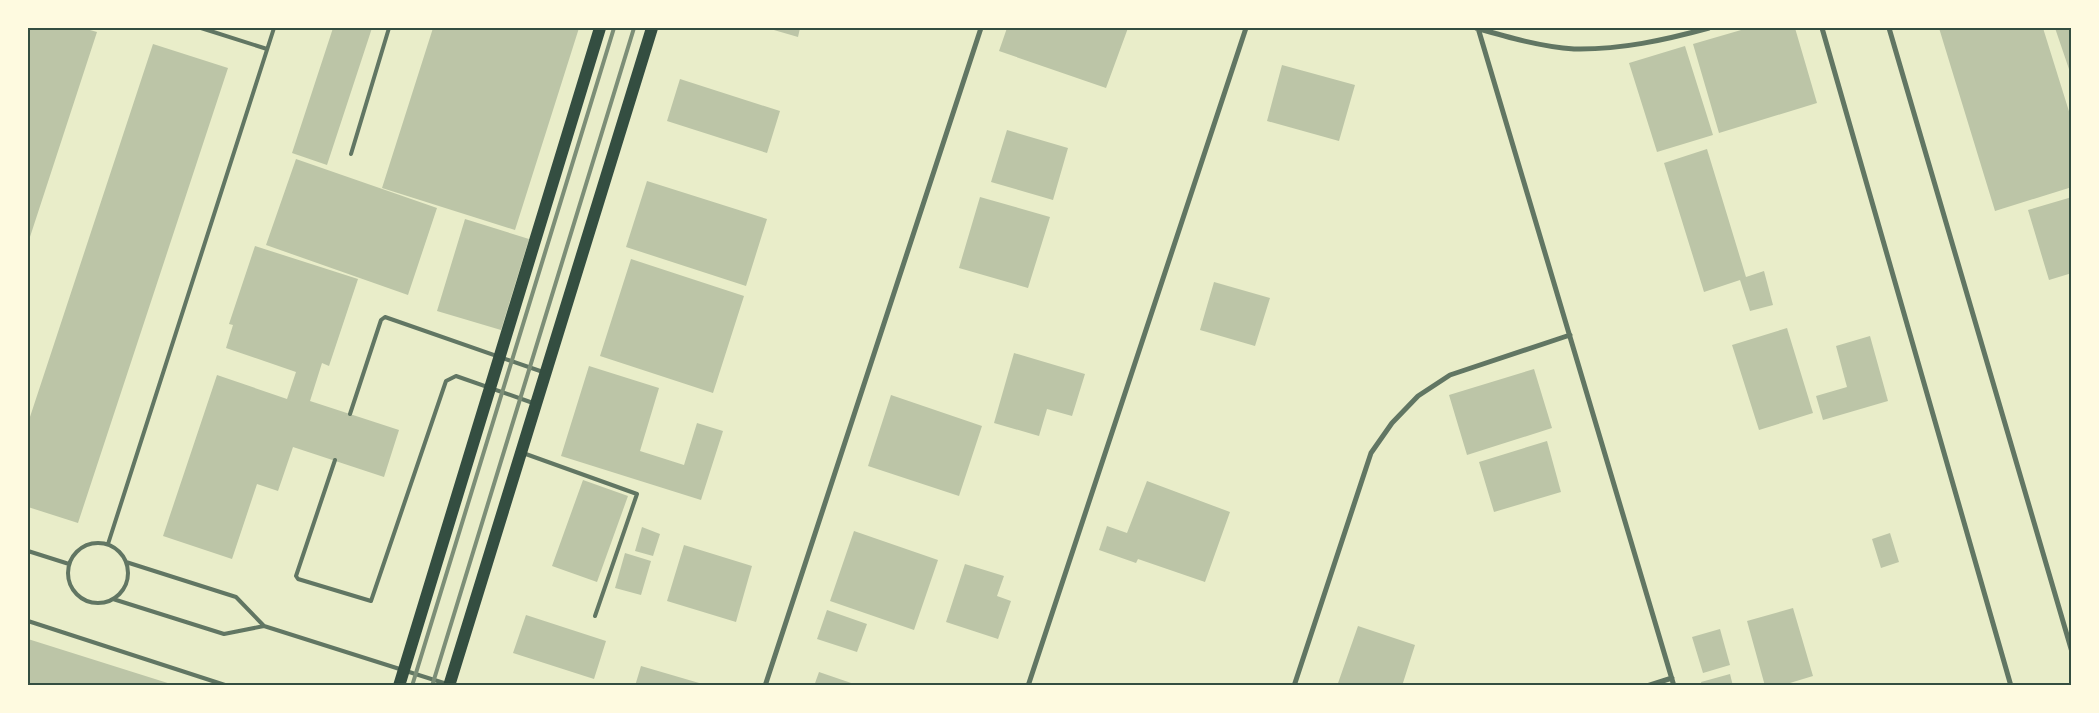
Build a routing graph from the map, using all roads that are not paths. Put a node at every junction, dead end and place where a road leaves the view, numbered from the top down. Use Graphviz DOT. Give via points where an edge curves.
graph roads {
  1 [pos="201,28"];
  2 [pos="274,28"];
  3 [pos="389,28"];
  4 [pos="600,28"];
  5 [pos="652,28"];
  6 [pos="981,28"];
  7 [pos="1246,28"];
  8 [pos="1477,28"];
  9 [pos="1709,28"];
  10 [pos="1822,28"];
  11 [pos="1889,28"];
  12 [pos="267,49"];
  13 [pos="351,154"];
  14 [pos="1570,335"];
  15 [pos="499,356"];
  16 [pos="545,373"];
  17 [pos="490,389"];
  18 [pos="536,404"];
  19 [pos="350,414"];
  20 [pos="520,452"];
  21 [pos="334,460"];
  22 [pos="108,544"];
  23 [pos="28,551"];
  24 [pos="126,562"];
  25 [pos="69,564"];
  26 [pos="113,599"];
  27 [pos="595,616"];
  28 [pos="28,622"];
  29 [pos="264,626"];
  30 [pos="2072,652"];
  31 [pos="403,670"];
  32 [pos="1672,678"];
  33 [pos="449,685"];
  34 [pos="228,686"];
  35 [pos="399,686"];
  36 [pos="765,686"];
  37 [pos="1028,686"];
  38 [pos="1294,686"];
  39 [pos="1647,686"];
  40 [pos="1674,686"];
  41 [pos="2011,686"];
  1 -- 12 [label="lane"];
  2 -- 12 [label="lane"];
  3 -- 13 [label="lane"];
  4 -- 15 [label="main road"];
  5 -- 16 [label="main road"];
  6 -- 36 [label="street"];
  7 -- 37 [label="street"];
  8 -- 9 [label="street" via="1572,48 1607,48 1665,40"];
  8 -- 14 [label="street"];
  10 -- 41 [label="street"];
  11 -- 30 [label="street"];
  12 -- 22 [label="lane"];
  14 -- 32 [label="street"];
  14 -- 38 [label="street" via="1450,375 1418,396 1392,423 1372,453"];
  15 -- 16 [label="lane"];
  15 -- 17 [label="main road"];
  15 -- 19 [label="lane" via="385,317"];
  16 -- 18 [label="main road"];
  17 -- 18 [label="lane"];
  17 -- 21 [label="lane" via="456,376 446,381 371,601 296,576"];
  17 -- 31 [label="main road"];
  18 -- 20 [label="main road"];
  20 -- 27 [label="lane" via="637,494"];
  20 -- 33 [label="main road"];
  22 -- 24 [label="lane" via="119,551"];
  22 -- 25 [label="lane" via="84,546"];
  23 -- 25 [label="lane"];
  24 -- 26 [label="lane" via="128,576 123,589"];
  24 -- 29 [label="lane" via="236,597"];
  25 -- 26 [label="lane" via="72,588 80,596 90,602 102,603"];
  26 -- 29 [label="lane" via="224,634"];
  28 -- 34 [label="lane"];
  29 -- 31 [label="lane"];
  31 -- 33 [label="lane"];
  31 -- 35 [label="main road"];
  32 -- 39 [label="street"];
  32 -- 40 [label="street"];
}
